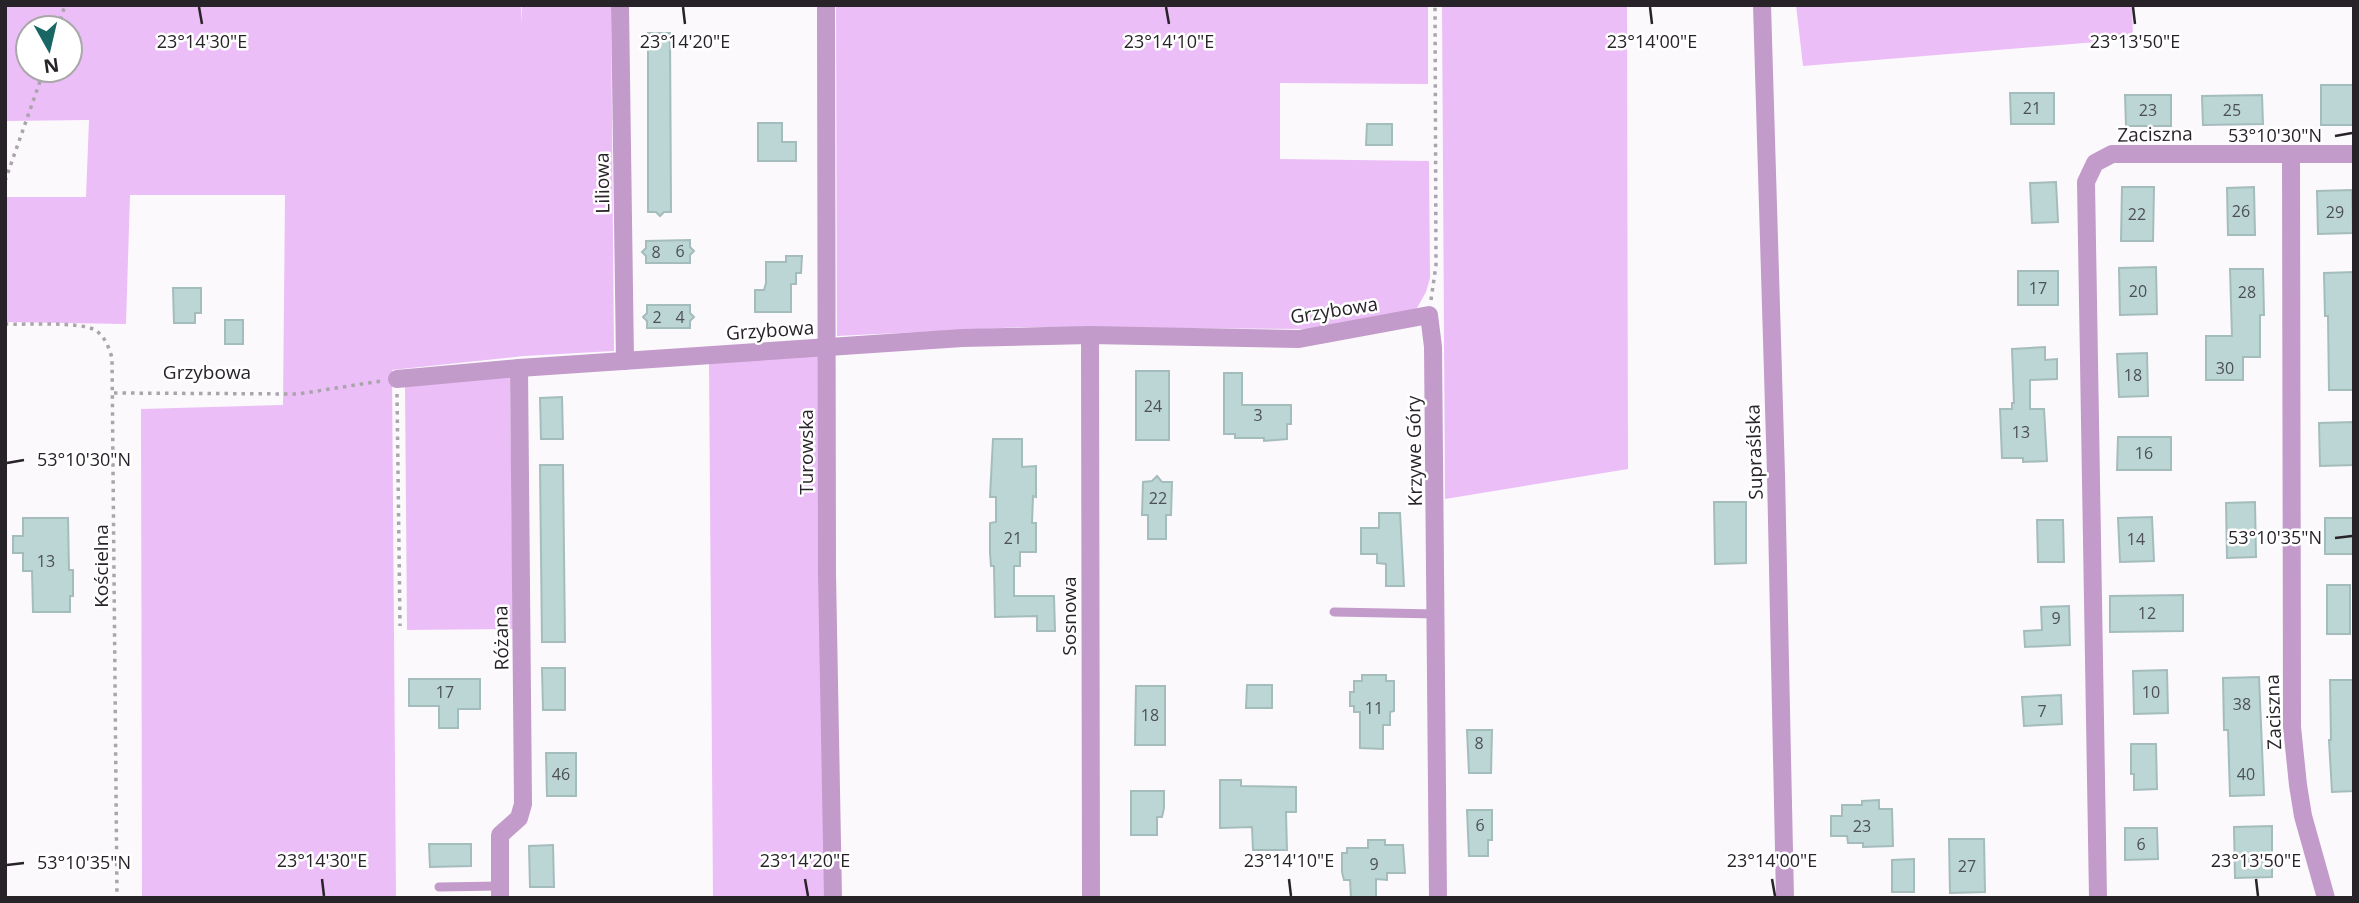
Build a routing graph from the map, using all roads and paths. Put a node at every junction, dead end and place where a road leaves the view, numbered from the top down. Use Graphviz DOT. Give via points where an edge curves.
graph roads {
  1 [pos="620,5"];
  2 [pos="825,5"];
  3 [pos="1435,5"];
  4 [pos="1762,5"];
  5 [pos="39,84"];
  6 [pos="2291,154"];
  7 [pos="2354,154"];
  8 [pos="5,181"];
  9 [pos="1429,315"];
  10 [pos="5,324"];
  11 [pos="1090,335"];
  12 [pos="826,347"];
  13 [pos="625,360"];
  14 [pos="519,368"];
  15 [pos="397,379"];
  16 [pos="114,393"];
  17 [pos="1334,612"];
  18 [pos="1437,614"];
  19 [pos="400,626"];
  20 [pos="439,887"];
  21 [pos="500,892"];
  22 [pos="117,898"];
  23 [pos="833,898"];
  24 [pos="1091,898"];
  25 [pos="1438,898"];
  26 [pos="1785,898"];
  27 [pos="2098,898"];
  28 [pos="2326,898"];
  1 -- 13 [label="street, Liliowa"];
  2 -- 12 [label="street, Turowska"];
  3 -- 9 [label="path" via="1436,265"];
  4 -- 26 [label="street, Supraślska"];
  5 -- 8 [label="path"];
  6 -- 7 [label="street"];
  6 -- 27 [label="street, Zaciszna" via="2112,155 2095,163 2086,182"];
  6 -- 28 [label="street, Zaciszna" via="2292,727 2303,816"];
  9 -- 11 [label="street, Grzybowa" via="1299,339"];
  9 -- 18 [label="street, Krzywe Góry"];
  10 -- 16 [label="path, Kościelna" via="82,326 97,331 112,358"];
  11 -- 12 [label="street, Grzybowa"];
  11 -- 24 [label="street, Sosnowa"];
  12 -- 13 [label="street, Grzybowa"];
  12 -- 23 [label="street, Turowska"];
  13 -- 14 [label="street, Grzybowa"];
  14 -- 15 [label="street, Grzybowa"];
  14 -- 21 [label="street, Różana" via="523,804 519,818 500,835"];
  15 -- 16 [label="path, Grzybowa" via="298,394"];
  15 -- 19 [label="path"];
  16 -- 22 [label="path, Kościelna"];
  17 -- 18 [label="lane"];
  18 -- 25 [label="street, Krzywe Góry"];
  20 -- 21 [label="lane"];
}
